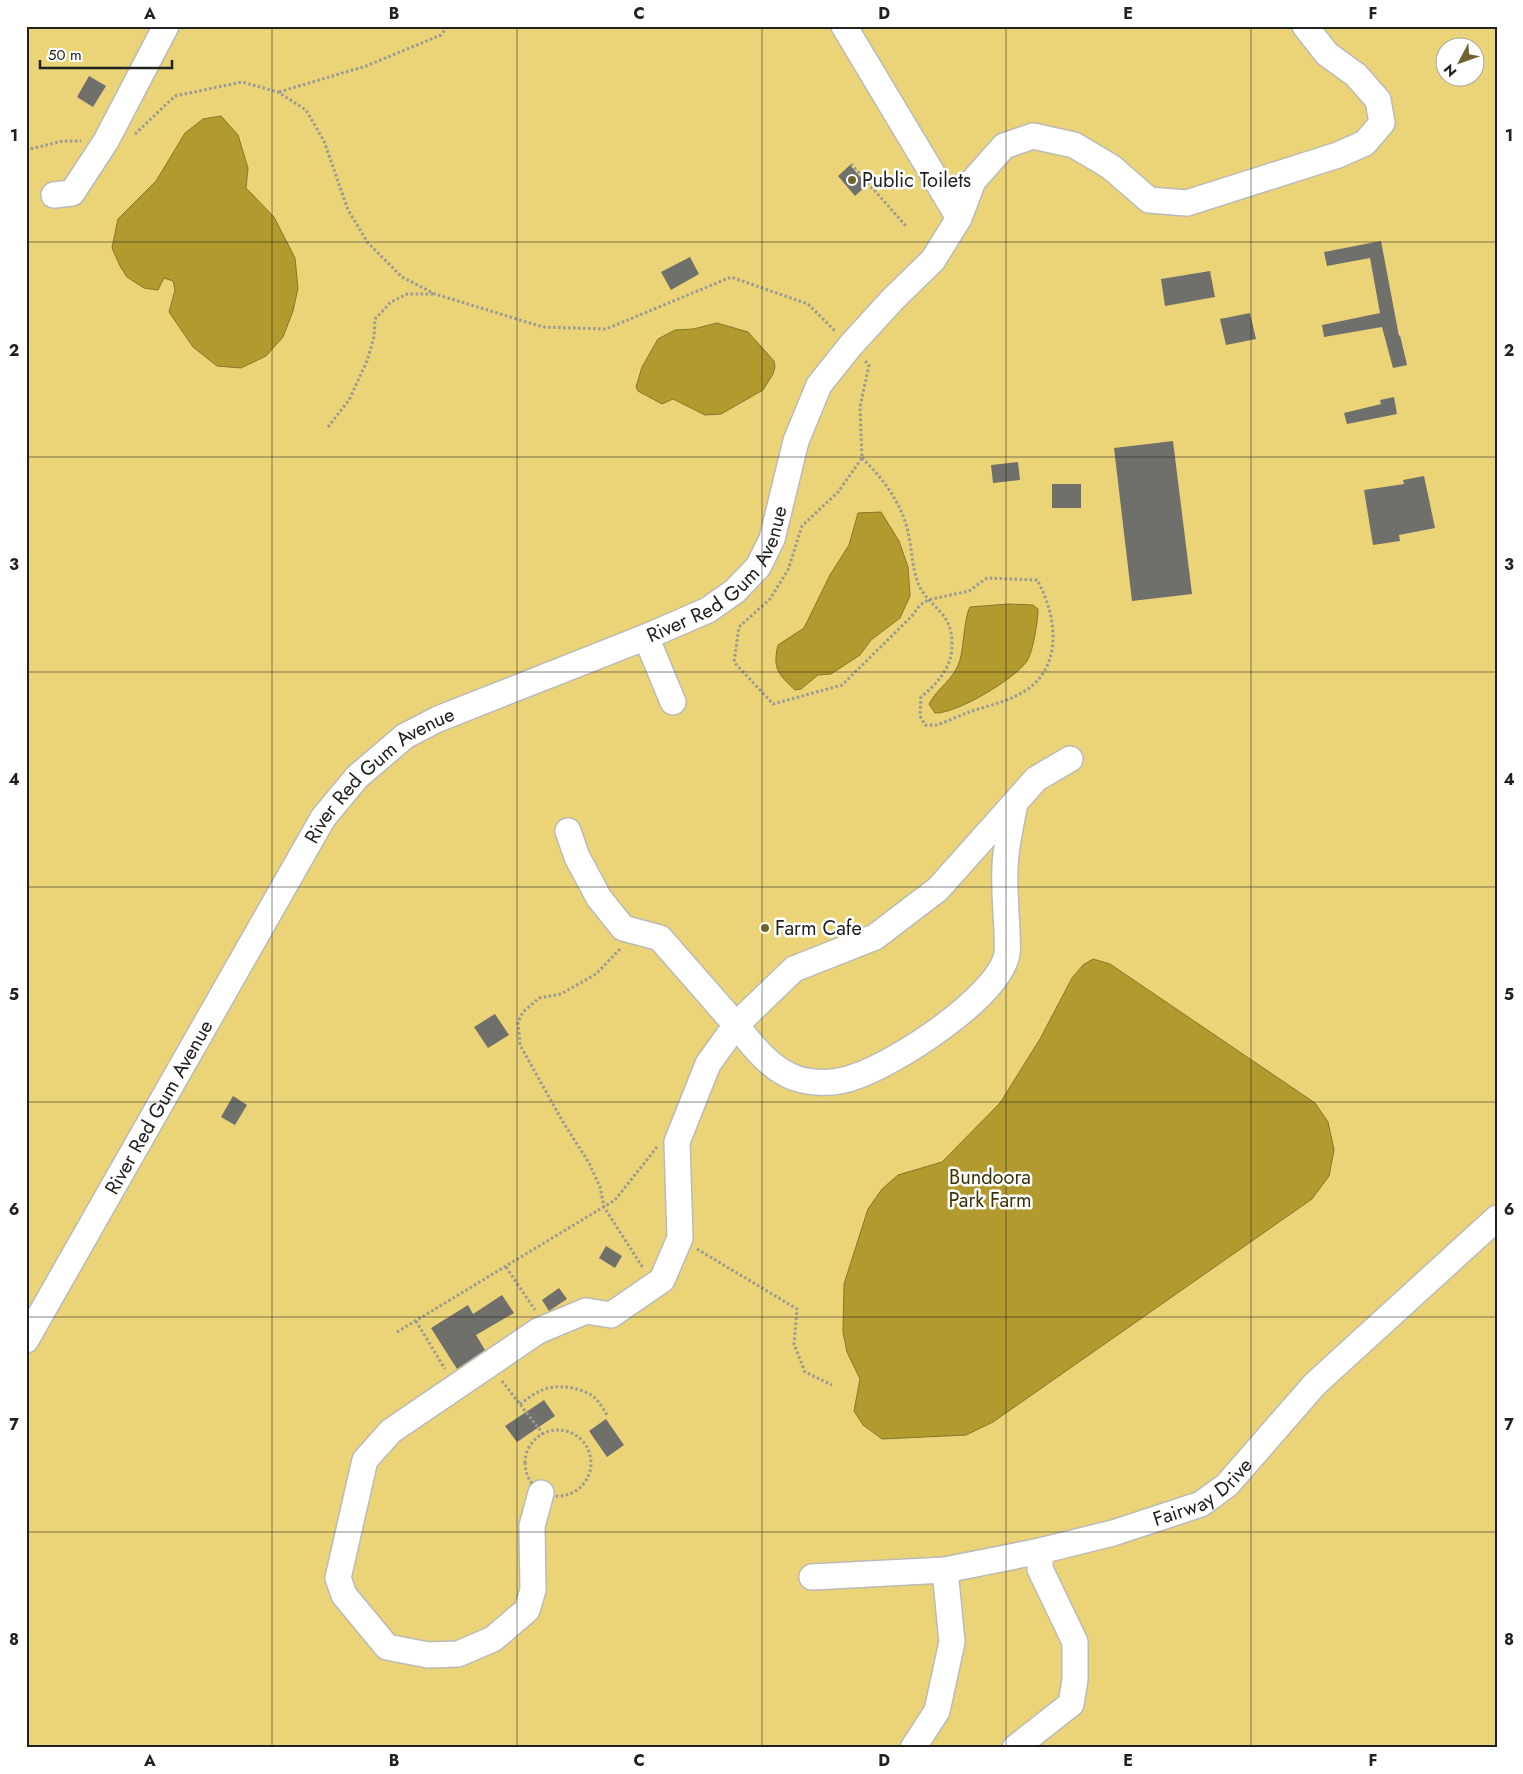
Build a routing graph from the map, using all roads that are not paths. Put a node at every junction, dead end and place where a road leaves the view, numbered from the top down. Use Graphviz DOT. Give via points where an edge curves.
graph roads {
  1 [pos="166,26"];
  2 [pos="844,26"];
  3 [pos="1305,26"];
  4 [pos="54,195"];
  5 [pos="959,218"];
  6 [pos="646,638"];
  7 [pos="673,702"];
  8 [pos="1070,759"];
  9 [pos="1015,802"];
  10 [pos="568,831"];
  11 [pos="736,1025"];
  12 [pos="1497,1218"];
  13 [pos="26,1340"];
  14 [pos="541,1493"];
  15 [pos="1040,1551"];
  16 [pos="945,1570"];
  17 [pos="812,1576"];
  18 [pos="913,1748"];
  19 [pos="1015,1748"];
  1 -- 4 [label="street" via="106,140 72,193"];
  2 -- 5 [label="street"];
  3 -- 5 [label="street, River Red Gum Avenue" via="1327,54 1356,75 1378,100 1382,123 1365,143 1338,155 1187,203 1149,200 1111,167 1074,145 1033,136 1004,146 973,181"];
  5 -- 6 [label="street, River Red Gum Avenue" via="933,260 851,344 819,385 796,441 772,539 758,566 735,591 708,610"];
  6 -- 7 [label="street"];
  6 -- 13 [label="street, River Red Gum Avenue" via="438,719 405,736 357,776 323,818"];
  8 -- 9 [label="street" via="1036,779"];
  9 -- 11 [label="street" via="938,889 876,937 794,969"];
  9 -- 11 [label="street" via="1005,867 1007,954 999,974 963,1012 901,1056 854,1078 821,1083 778,1070"];
  10 -- 11 [label="street" via="577,857 599,898 623,928 660,938"];
  11 -- 14 [label="street" via="708,1064 677,1142 680,1238 662,1280 611,1315 586,1311 538,1330 391,1431 365,1460 338,1578 344,1595 387,1647 428,1655 458,1654 493,1639 527,1610 533,1590 532,1526"];
  12 -- 15 [label="street, Fairway Drive" via="1315,1384 1227,1485 1201,1504 1113,1534"];
  15 -- 16 [label="street, Fairway Drive"];
  15 -- 19 [label="street" via="1040,1569 1076,1642 1075,1680 1071,1704"];
  16 -- 17 [label="street, Fairway Drive"];
  16 -- 18 [label="street" via="952,1642 937,1711"];
}
